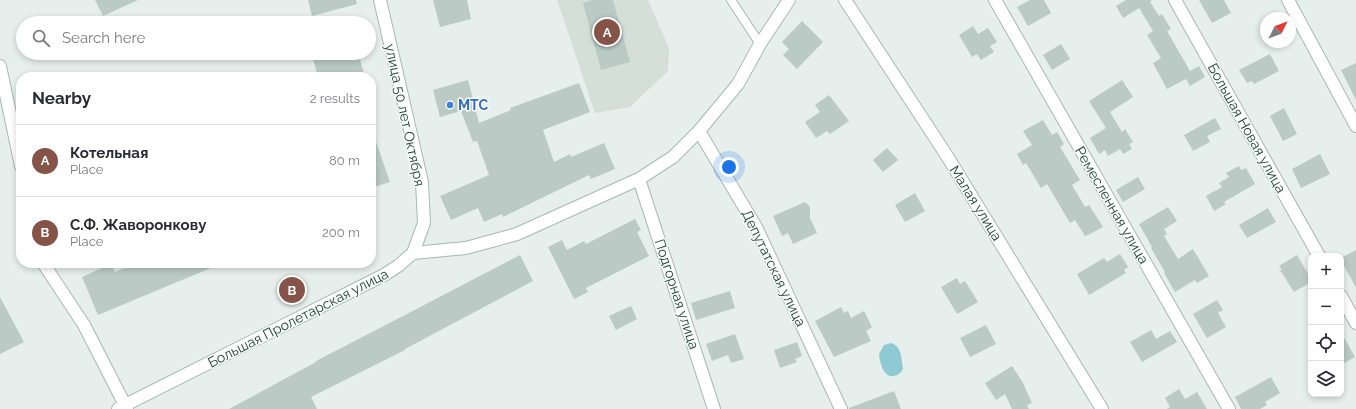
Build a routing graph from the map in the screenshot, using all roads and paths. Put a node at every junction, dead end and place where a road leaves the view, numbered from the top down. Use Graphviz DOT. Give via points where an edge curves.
graph roads {
  1 [pos="380,0"];
  2 [pos="731,0"];
  3 [pos="789,0"];
  4 [pos="845,0"];
  5 [pos="995,0"];
  6 [pos="1175,0"];
  7 [pos="1288,0"];
  8 [pos="760,44"];
  9 [pos="0,66"];
  10 [pos="1356,126"];
  11 [pos="699,131"];
  12 [pos="16,142"];
  13 [pos="640,179"];
  14 [pos="413,253"];
  15 [pos="1316,253"];
  16 [pos="46,268"];
  17 [pos="1344,301"];
  18 [pos="1356,323"];
  19 [pos="123,408"];
  20 [pos="714,409"];
  21 [pos="841,409"];
  22 [pos="1102,409"];
  23 [pos="1229,409"];
  1 -- 14 [label="street, улица 50 лет Октября" via="422,182 424,223"];
  2 -- 8 [label="lane"];
  3 -- 8 [label="street"];
  4 -- 22 [label="street, Малая улица" via="947,156"];
  5 -- 23 [label="street, Ремесленная улица"];
  6 -- 15 [label="street, Большая Новая улица"];
  7 -- 10 [label="street"];
  8 -- 11 [label="street" via="738,84"];
  9 -- 12 [label="street"];
  11 -- 13 [label="street" via="673,157"];
  11 -- 21 [label="street, Депутатская улица" via="756,227"];
  13 -- 14 [label="street" via="517,234 466,248"];
  13 -- 20 [label="street, Подгорная улица"];
  14 -- 19 [label="street, Большая Пролетарская улица" via="384,275"];
  16 -- 19 [label="street" via="84,325"];
  17 -- 18 [label="street"];
}
